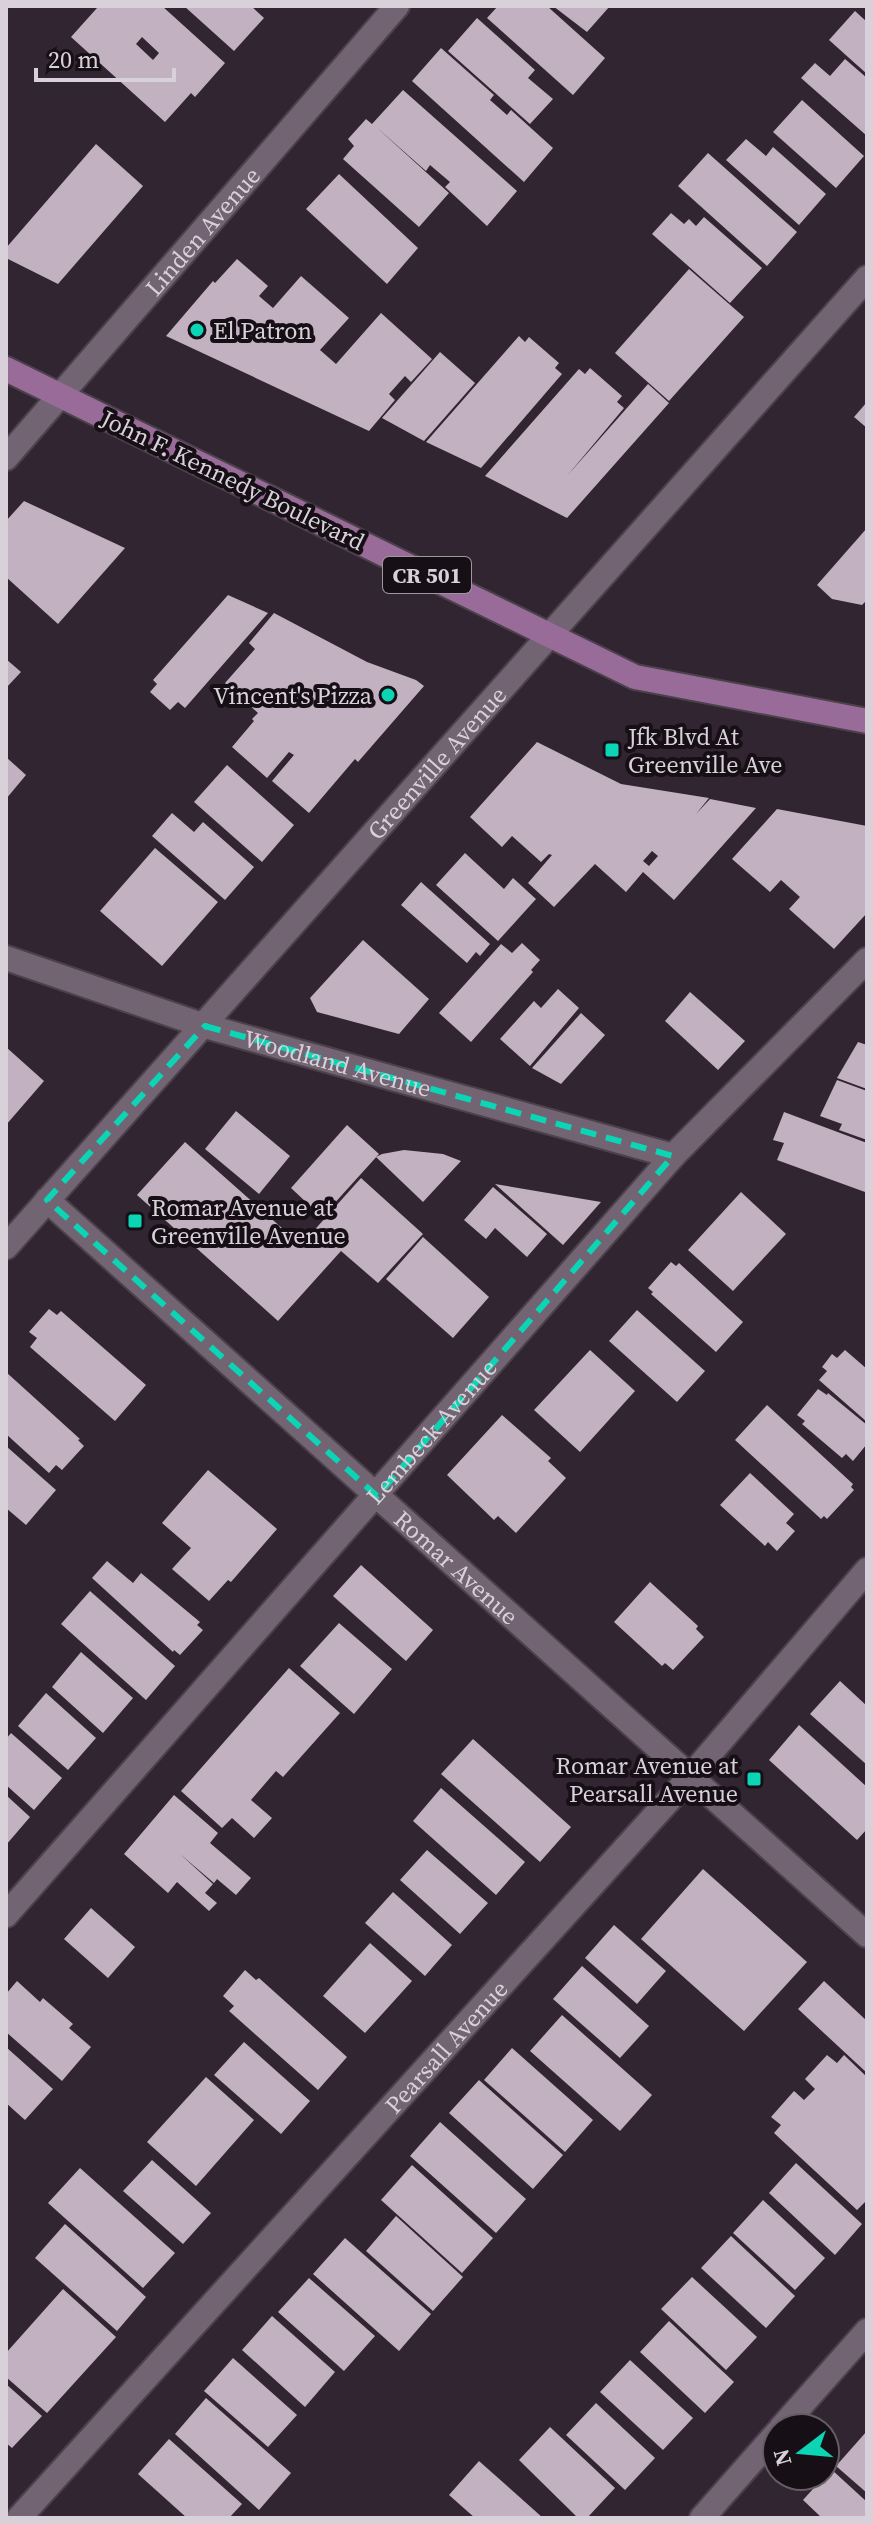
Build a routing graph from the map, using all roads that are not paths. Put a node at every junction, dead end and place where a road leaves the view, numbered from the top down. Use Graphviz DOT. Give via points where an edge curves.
graph roads {
  1 [pos="397,6"];
  2 [pos="867,278"];
  3 [pos="6,369"];
  4 [pos="60,395"];
  5 [pos="6,458"];
  6 [pos="548,634"];
  7 [pos="867,721"];
  8 [pos="6,958"];
  9 [pos="867,960"];
  10 [pos="205,1026"];
  11 [pos="673,1156"];
  12 [pos="47,1200"];
  13 [pos="6,1247"];
  14 [pos="377,1496"];
  15 [pos="867,1570"];
  16 [pos="689,1778"];
  17 [pos="6,1915"];
  18 [pos="867,1935"];
  19 [pos="867,2331"];
  20 [pos="795,2412"];
  21 [pos="761,2451"];
  22 [pos="19,2518"];
  23 [pos="702,2518"];
  1 -- 4 [label="street, Linden Avenue"];
  2 -- 6 [label="street, Greenville Avenue"];
  3 -- 4 [label="main road, John F. Kennedy Boulevard / CR 501"];
  4 -- 5 [label="street, Linden Avenue"];
  4 -- 6 [label="main road, John F. Kennedy Boulevard / CR 501"];
  6 -- 7 [label="main road, John F. Kennedy Boulevard / CR 501" via="635,677"];
  6 -- 10 [label="street, Greenville Avenue"];
  8 -- 10 [label="street, Woodland Avenue"];
  9 -- 11 [label="street, Lembeck Avenue"];
  10 -- 11 [label="street, Woodland Avenue"];
  10 -- 12 [label="street, Greenville Avenue"];
  11 -- 14 [label="street, Lembeck Avenue"];
  12 -- 13 [label="street, Greenville Avenue"];
  12 -- 14 [label="street, Romar Avenue"];
  14 -- 16 [label="street, Romar Avenue"];
  14 -- 17 [label="street, Lembeck Avenue"];
  15 -- 16 [label="street, Pearsall Avenue"];
  16 -- 18 [label="street, Romar Avenue"];
  16 -- 22 [label="street, Pearsall Avenue"];
  19 -- 20 [label="street"];
  21 -- 23 [label="street"];
}
